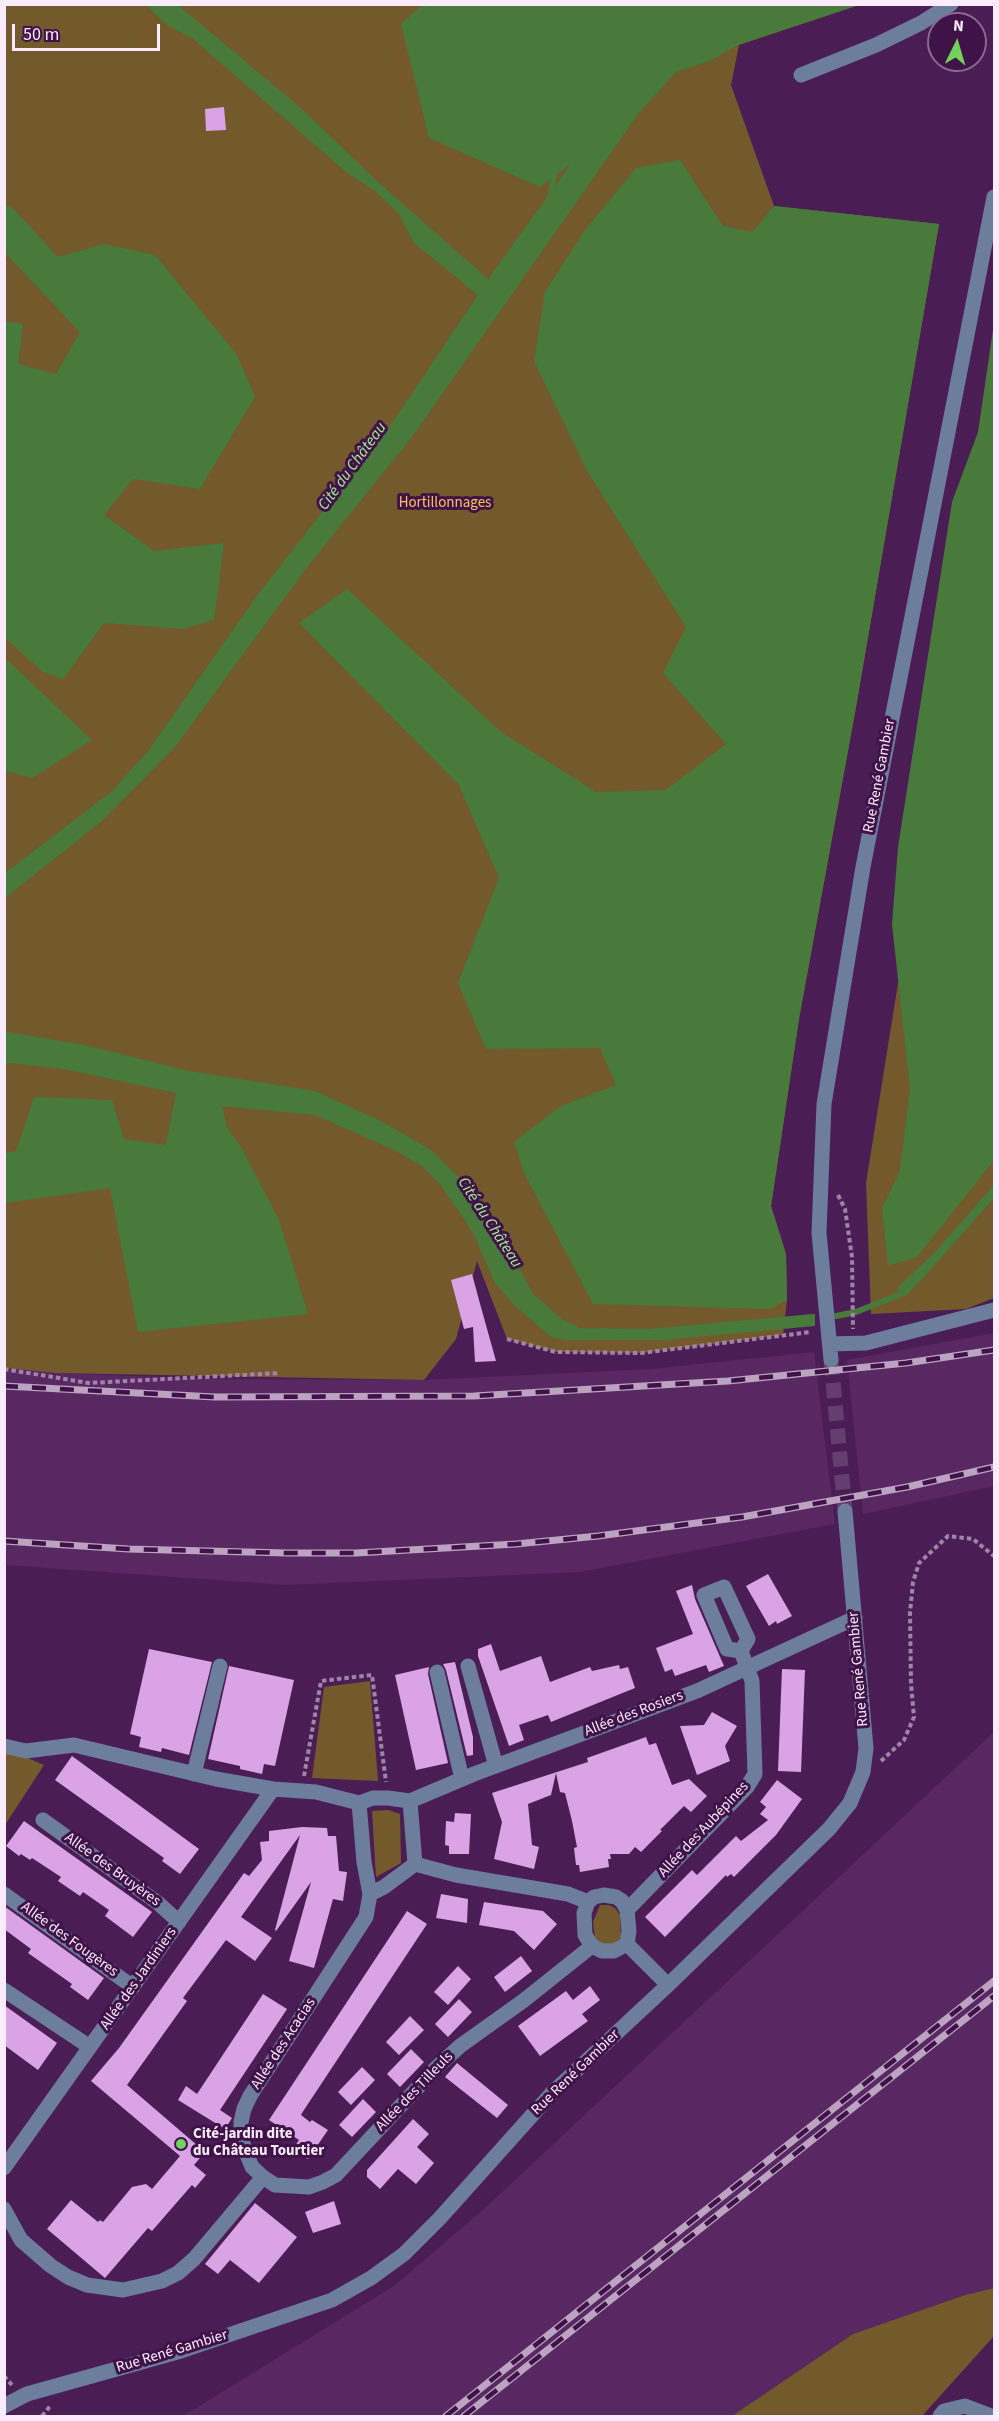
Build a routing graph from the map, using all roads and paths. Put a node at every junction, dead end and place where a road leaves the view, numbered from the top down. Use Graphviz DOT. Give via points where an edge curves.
graph roads {
  1 [pos="951,4"];
  2 [pos="801,75"];
  3 [pos="994,197"];
  4 [pos="834,1187"];
  5 [pos="994,1310"];
  6 [pos="854,1333"];
  7 [pos="830,1337"];
  8 [pos="507,1339"];
  9 [pos="831,1360"];
  10 [pos="4,1370"];
  11 [pos="280,1373"];
  12 [pos="845,1511"];
  13 [pos="994,1556"];
  14 [pos="855,1618"];
  15 [pos="741,1652"];
  16 [pos="220,1666"];
  17 [pos="468,1666"];
  18 [pos="747,1667"];
  19 [pos="437,1672"];
  20 [pos="4,1746"];
  21 [pos="496,1766"];
  22 [pos="863,1772"];
  23 [pos="194,1774"];
  24 [pos="462,1779"];
  25 [pos="273,1789"];
  26 [pos="301,1791"];
  27 [pos="388,1798"];
  28 [pos="410,1801"];
  29 [pos="359,1803"];
  30 [pos="44,1820"];
  31 [pos="415,1864"];
  32 [pos="4,1894"];
  33 [pos="370,1894"];
  34 [pos="588,1902"];
  35 [pos="627,1910"];
  36 [pos="179,1922"];
  37 [pos="627,1944"];
  38 [pos="592,1946"];
  39 [pos="668,1985"];
  40 [pos="133,1987"];
  41 [pos="4,1990"];
  42 [pos="90,2047"];
  43 [pos="4,2168"];
  44 [pos="262,2178"];
  45 [pos="4,2209"];
  46 [pos="59,2400"];
  47 [pos="4,2406"];
  48 [pos="42,2416"];
  49 [pos="940,2416"];
  50 [pos="991,2416"];
  1 -- 2 [label="street" via="876,45"];
  3 -- 7 [label="street, Rue René Gambier" via="863,867 827,1082 819,1233"];
  4 -- 6 [label="path" via="845,1209 852,1257"];
  5 -- 7 [label="street" via="866,1343"];
  7 -- 8 [label="path" via="783,1335 641,1353 555,1352"];
  7 -- 9 [label="street, Rue René Gambier"];
  10 -- 11 [label="path" via="89,1383"];
  12 -- 14 [label="street, Rue René Gambier"];
  13 -- 22 [label="path" via="973,1539 948,1536 920,1563 913,1582 910,1613 914,1717 904,1740 874,1769"];
  14 -- 18 [label="street, Allée des Rosiers"];
  14 -- 22 [label="street, Rue René Gambier" via="866,1748"];
  15 -- 18 [label="street, Allée des Aubépines"];
  16 -- 23 [label="street"];
  17 -- 21 [label="street"];
  18 -- 21 [label="street, Allée des Rosiers" via="697,1691"];
  18 -- 35 [label="street, Allée des Aubépines" via="752,1681 755,1774 747,1787"];
  19 -- 24 [label="street"];
  20 -- 23 [label="street" via="26,1751 74,1745"];
  21 -- 24 [label="street, Allée des Rosiers"];
  22 -- 39 [label="street, Rue René Gambier" via="850,1803 829,1829"];
  23 -- 25 [label="street"];
  24 -- 28 [label="street, Allée des Rosiers"];
  25 -- 26 [label="street"];
  25 -- 36 [label="street, Allée des Jardiniers"];
  26 -- 27 [label="path" via="321,1681 372,1675"];
  26 -- 29 [label="street"];
  27 -- 28 [label="street"];
  27 -- 29 [label="street"];
  28 -- 31 [label="street"];
  29 -- 33 [label="street"];
  30 -- 36 [label="street, Allée des Bruyères"];
  31 -- 33 [label="street"];
  31 -- 34 [label="street" via="568,1894"];
  32 -- 40 [label="street, Allée des Fougères"];
  33 -- 44 [label="street, Allée des Acacias" via="366,1917 244,2109 241,2137 252,2167"];
  34 -- 35 [label="street" via="604,1895 616,1897"];
  34 -- 38 [label="street" via="585,1935"];
  35 -- 37 [label="street"];
  36 -- 40 [label="street, Allée des Jardiniers"];
  37 -- 38 [label="street" via="614,1951"];
  37 -- 39 [label="street"];
  38 -- 44 [label="street, Allée des Tilleuls" via="460,2046 336,2175 309,2187 275,2185"];
  39 -- 47 [label="street, Rue René Gambier" via="552,2093 404,2254 371,2278 332,2300 180,2351 27,2394"];
  40 -- 42 [label="street, Allée des Jardiniers"];
  41 -- 42 [label="street"];
  42 -- 43 [label="street, Allée des Jardiniers"];
  44 -- 45 [label="street" via="194,2259 178,2272 162,2281 123,2290 87,2285 51,2266 21,2240"];
  46 -- 48 [label="path"];
  49 -- 50 [label="street" via="944,2411 965,2406"];
}
